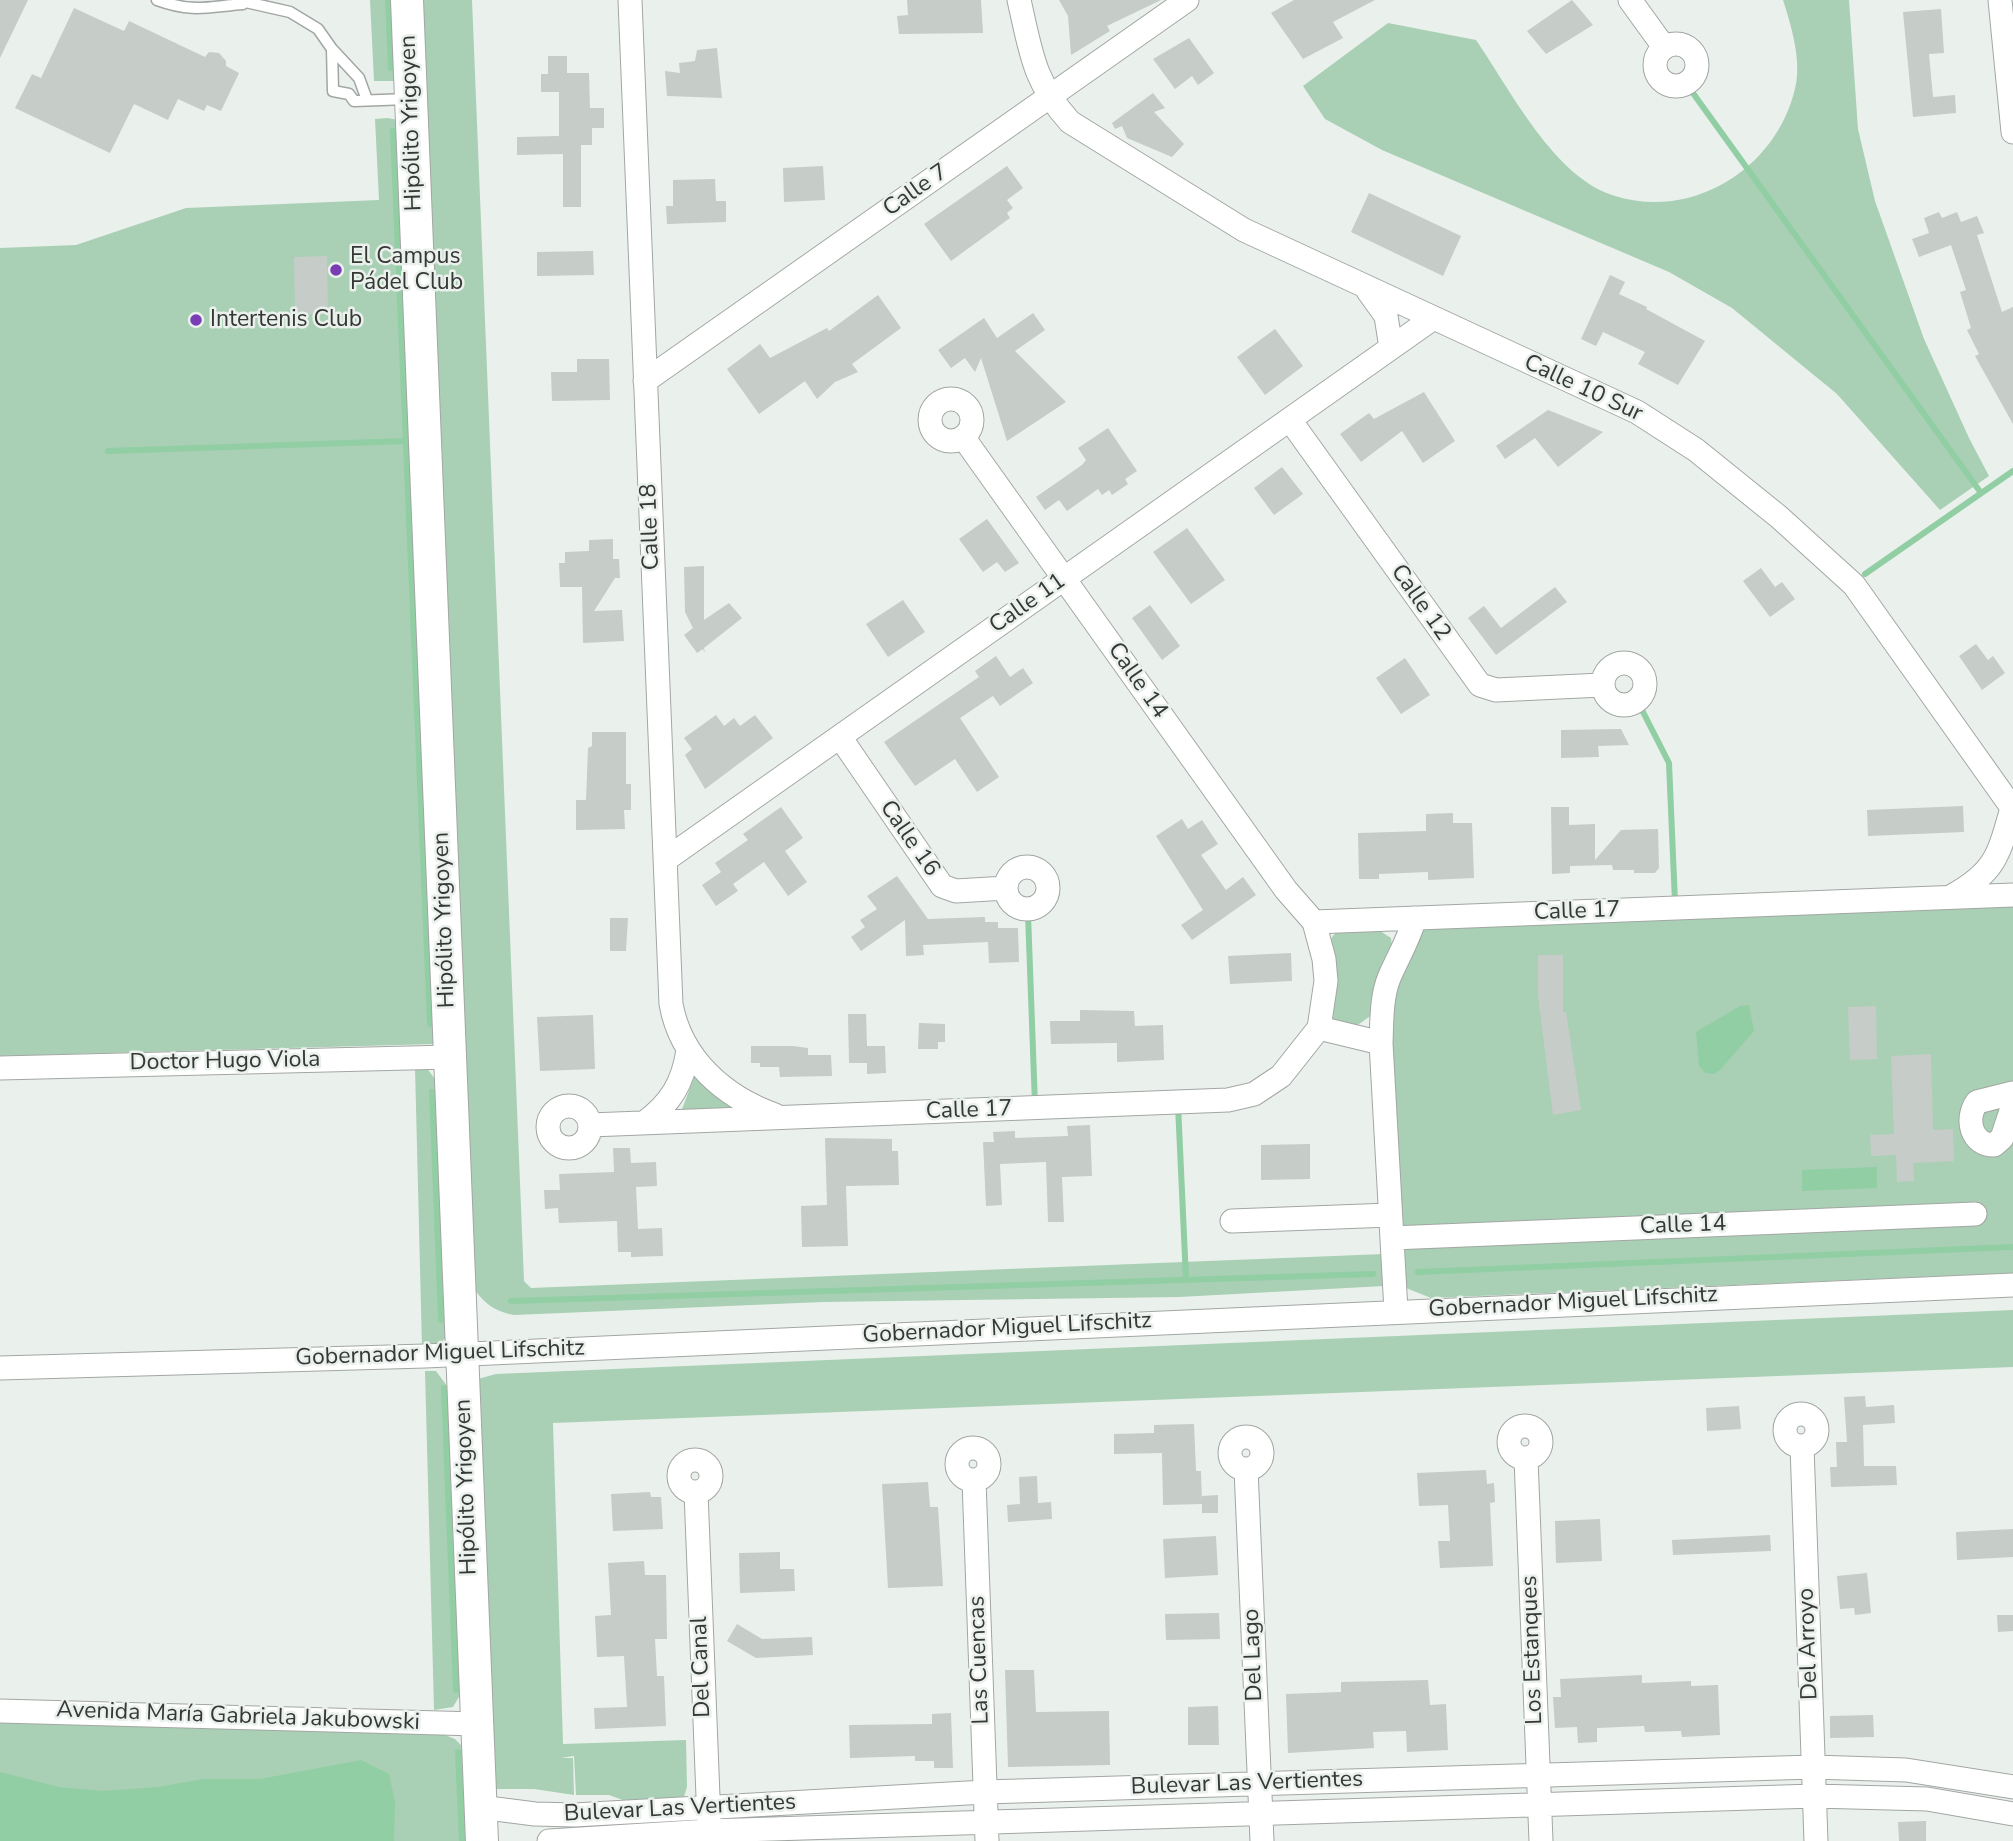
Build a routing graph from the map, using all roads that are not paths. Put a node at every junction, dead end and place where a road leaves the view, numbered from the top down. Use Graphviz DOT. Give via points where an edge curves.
graph roads {
  1 [pos="157,0"];
  2 [pos="237,0"];
  3 [pos="407,0"];
  4 [pos="629,0"];
  5 [pos="1019,0"];
  6 [pos="1187,0"];
  7 [pos="1630,0"];
  8 [pos="2000,0"];
  9 [pos="257,3"];
  10 [pos="1664,47"];
  11 [pos="332,49"];
  12 [pos="1048,98"];
  13 [pos="411,99"];
  14 [pos="368,100"];
  15 [pos="2013,132"];
  16 [pos="1367,289"];
  17 [pos="1432,319"];
  18 [pos="1391,348"];
  19 [pos="645,381"];
  20 [pos="1290,420"];
  21 [pos="963,437"];
  22 [pos="1065,578"];
  23 [pos="1602,685"];
  24 [pos="840,737"];
  25 [pos="2013,808"];
  26 [pos="665,860"];
  27 [pos="1006,888"];
  28 [pos="2013,895"];
  29 [pos="1948,898"];
  30 [pos="1415,918"];
  31 [pos="1314,922"];
  32 [pos="1320,1028"];
  33 [pos="1381,1043"];
  34 [pos="688,1050"];
  35 [pos="450,1057"];
  36 [pos="0,1068"];
  37 [pos="2013,1093"];
  38 [pos="2013,1105"];
  39 [pos="784,1118"];
  40 [pos="645,1123"];
  41 [pos="590,1125"];
  42 [pos="1975,1214"];
  43 [pos="1232,1221"];
  44 [pos="1391,1226"];
  45 [pos="2013,1285"];
  46 [pos="1396,1311"];
  47 [pos="462,1354"];
  48 [pos="0,1368"];
  49 [pos="1802,1446"];
  50 [pos="1526,1458"];
  51 [pos="1247,1469"];
  52 [pos="974,1480"];
  53 [pos="696,1492"];
  54 [pos="0,1711"];
  55 [pos="477,1724"];
  56 [pos="1813,1767"];
  57 [pos="1538,1775"];
  58 [pos="1259,1784"];
  59 [pos="2013,1787"];
  60 [pos="985,1792"];
  61 [pos="1814,1796"];
  62 [pos="1539,1804"];
  63 [pos="480,1807"];
  64 [pos="1261,1812"];
  65 [pos="2013,1814"];
  66 [pos="709,1827"];
  67 [pos="986,1831"];
  68 [pos="481,1841"];
  69 [pos="549,1841"];
  70 [pos="1262,1841"];
  71 [pos="1541,1841"];
  72 [pos="1815,1841"];
  1 -- 9 [label="lane" via="198,10"];
  2 -- 9 [label="lane"];
  3 -- 13 [label="main road, Hipólito Yrigoyen"];
  4 -- 19 [label="street, Calle 18"];
  5 -- 12 [label="street" via="1034,65"];
  6 -- 12 [label="street, Calle 7"];
  7 -- 10 [label="street"];
  8 -- 15 [label="street"];
  9 -- 11 [label="lane" via="290,12 318,29"];
  11 -- 14 [label="lane" via="359,78"];
  11 -- 14 [label="lane" via="333,91 349,94 354,101"];
  12 -- 16 [label="street, Calle 10 Sur" via="1070,122 1244,230"];
  12 -- 19 [label="street, Calle 7"];
  13 -- 14 [label="lane"];
  13 -- 35 [label="main road, Hipólito Yrigoyen"];
  16 -- 17 [label="street, Calle 10 Sur"];
  16 -- 18 [label="street" via="1386,316"];
  17 -- 18 [label="street, Calle 11"];
  17 -- 25 [label="street, Calle 10 Sur" via="1637,412 1696,450 1779,517 1854,585"];
  18 -- 20 [label="street, Calle 11"];
  19 -- 26 [label="street, Calle 18"];
  20 -- 22 [label="street, Calle 11"];
  20 -- 23 [label="street, Calle 12" via="1480,685 1496,690"];
  21 -- 22 [label="street, Calle 14"];
  22 -- 24 [label="street, Calle 11"];
  22 -- 31 [label="street, Calle 14"];
  24 -- 26 [label="street, Calle 11"];
  24 -- 27 [label="street, Calle 16" via="942,886 956,891"];
  25 -- 29 [label="street, Calle 17" via="1992,863 1979,881"];
  26 -- 34 [label="street, Calle 18" via="671,1004 675,1025"];
  28 -- 29 [label="street, Calle 17"];
  29 -- 30 [label="street, Calle 17"];
  30 -- 31 [label="street, Calle 17"];
  30 -- 33 [label="street" via="1388,979"];
  31 -- 32 [label="street" via="1326,981"];
  32 -- 33 [label="street"];
  32 -- 39 [label="street, Calle 17" via="1281,1076 1254,1094 1228,1100"];
  33 -- 44 [label="street"];
  34 -- 39 [label="street, Calle 18" via="730,1093"];
  34 -- 40 [label="street" via="676,1092"];
  35 -- 36 [label="street, Doctor Hugo Viola"];
  35 -- 47 [label="main road, Hipólito Yrigoyen"];
  37 -- 38 [label="street" via="1977,1102 1971,1117 1978,1140 1994,1145 2003,1138"];
  39 -- 40 [label="street, Calle 17"];
  40 -- 41 [label="street, Calle 17"];
  42 -- 44 [label="street, Calle 14"];
  43 -- 44 [label="street, Calle 14"];
  44 -- 46 [label="street"];
  45 -- 46 [label="street, Gobernador Miguel Lifschitz"];
  46 -- 47 [label="street, Gobernador Miguel Lifschitz"];
  47 -- 48 [label="street, Gobernador Miguel Lifschitz"];
  47 -- 55 [label="main road, Hipólito Yrigoyen"];
  49 -- 56 [label="street, Del Arroyo"];
  50 -- 57 [label="street, Los Estanques"];
  51 -- 58 [label="street, Del Lago"];
  52 -- 60 [label="street, Las Cuencas"];
  53 -- 66 [label="street, Del Canal"];
  54 -- 55 [label="street, Avenida María Gabriela Jakubowski"];
  55 -- 63 [label="main road, Hipólito Yrigoyen"];
  56 -- 57 [label="street, Bulevar Las Vertientes"];
  56 -- 59 [label="street, Bulevar Las Vertientes" via="1906,1770"];
  56 -- 61 [label="street, Del Arroyo"];
  57 -- 58 [label="street, Bulevar Las Vertientes"];
  57 -- 62 [label="street, Los Estanques"];
  58 -- 60 [label="street, Bulevar Las Vertientes"];
  58 -- 64 [label="street, Del Lago"];
  60 -- 66 [label="street, Bulevar Las Vertientes"];
  60 -- 67 [label="street, Las Cuencas"];
  61 -- 62 [label="street, Bulevar Las Vertientes"];
  61 -- 65 [label="street, Bulevar Las Vertientes" via="1927,1799"];
  61 -- 72 [label="street, Del Arroyo"];
  62 -- 64 [label="street, Bulevar Las Vertientes"];
  62 -- 71 [label="street, Los Estanques"];
  63 -- 66 [label="street, Bulevar Las Vertientes"];
  63 -- 68 [label="main road, Hipólito Yrigoyen"];
  64 -- 67 [label="street, Bulevar Las Vertientes"];
  64 -- 70 [label="street, Del Lago"];
  66 -- 67 [label="street, Bulevar Las Vertientes"];
  66 -- 69 [label="street, Bulevar Las Vertientes"];
}
